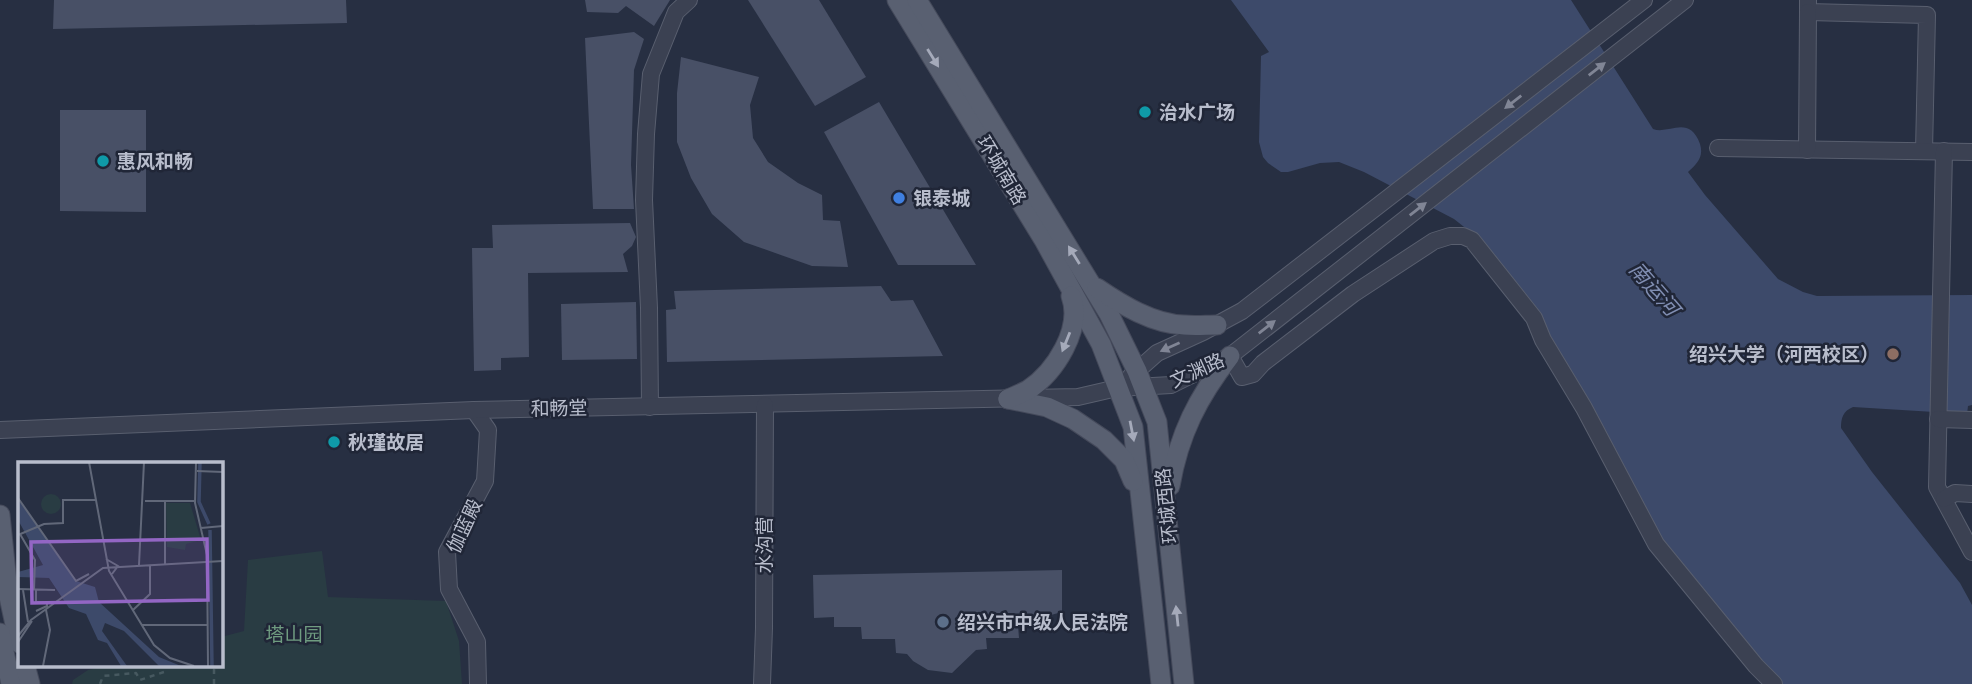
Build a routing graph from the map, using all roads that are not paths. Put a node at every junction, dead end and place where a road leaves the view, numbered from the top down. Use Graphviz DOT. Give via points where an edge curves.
graph roads {
  1 [pos="689,0"];
  2 [pos="897,0"];
  3 [pos="917,0"];
  4 [pos="1644,0"];
  5 [pos="1685,0"];
  6 [pos="1808,6"];
  7 [pos="1718,148"];
  8 [pos="1807,150"];
  9 [pos="1924,151"];
  10 [pos="1944,151"];
  11 [pos="1972,152"];
  12 [pos="1064,276"];
  13 [pos="1092,285"];
  14 [pos="1217,325"];
  15 [pos="1121,335"];
  16 [pos="1101,344"];
  17 [pos="1230,356"];
  18 [pos="1140,378"];
  19 [pos="1118,388"];
  20 [pos="1008,399"];
  21 [pos="765,405"];
  22 [pos="650,407"];
  23 [pos="474,410"];
  24 [pos="1939,414"];
  25 [pos="1972,420"];
  26 [pos="0,430"];
  27 [pos="1972,494"];
  28 [pos="1944,499"];
  29 [pos="0,515"];
  30 [pos="1167,518"];
  31 [pos="1143,520"];
  32 [pos="1972,552"];
  33 [pos="0,633"];
  34 [pos="18,638"];
  35 [pos="25,666"];
  36 [pos="11,684"];
  37 [pos="30,684"];
  38 [pos="478,684"];
  39 [pos="762,684"];
  40 [pos="1161,684"];
  41 [pos="1184,684"];
  42 [pos="1774,684"];
  1 -- 22 [label="street" via="676,12 652,74 646,134"];
  2 -- 12 [label="main road, 环城南路, one-way"];
  13 -- 3 [label="main road, 环城南路, one-way"];
  4 -- 14 [label="street, 文渊路, one-way" via="1349,230"];
  17 -- 5 [label="street, 文渊路, one-way"];
  6 -- 8 [label="street"];
  6 -- 9 [label="street" via="1927,15"];
  7 -- 8 [label="street"];
  8 -- 9 [label="street"];
  9 -- 10 [label="street"];
  10 -- 11 [label="street"];
  10 -- 24 [label="street"];
  12 -- 16 [label="main road, 环城南路"];
  12 -- 20 [label="main road, one-way" via="1074,304 1068,343 1052,368 1029,389"];
  13 -- 14 [label="main road" via="1152,318 1181,326"];
  13 -- 15 [label="main road, 环城南路"];
  14 -- 18 [label="street, 文渊路, one-way" via="1157,353"];
  15 -- 18 [label="main road, 环城西路"];
  16 -- 19 [label="main road, 环城西路"];
  17 -- 18 [label="street, 文渊路" via="1171,385"];
  17 -- 30 [label="main road" via="1210,380 1189,419 1172,473"];
  17 -- 42 [label="street" via="1242,377 1253,374 1353,294 1434,241 1450,236 1472,240 1534,318 1656,544"];
  18 -- 19 [label="street, 文渊路"];
  18 -- 30 [label="main road, 环城西路" via="1157,422"];
  19 -- 20 [label="street, 和畅堂" via="1078,397"];
  19 -- 31 [label="main road, 环城西路, one-way" via="1133,427"];
  20 -- 21 [label="street, 和畅堂"];
  20 -- 31 [label="main road" via="1047,407 1104,440 1124,460"];
  21 -- 22 [label="street, 和畅堂"];
  21 -- 39 [label="street, 水沟营"];
  22 -- 23 [label="street, 和畅堂"];
  23 -- 26 [label="street, 和畅堂"];
  23 -- 38 [label="street, 伽蓝殿" via="488,430 485,481 447,552 449,589 477,642"];
  24 -- 25 [label="street"];
  24 -- 28 [label="street" via="1937,486"];
  27 -- 28 [label="street"];
  28 -- 32 [label="street"];
  29 -- 34 [label="main road"];
  41 -- 30 [label="main road, 环城西路, one-way"];
  31 -- 40 [label="main road, 环城西路"];
  33 -- 36 [label="main road"];
  35 -- 37 [label="main road"];
}
